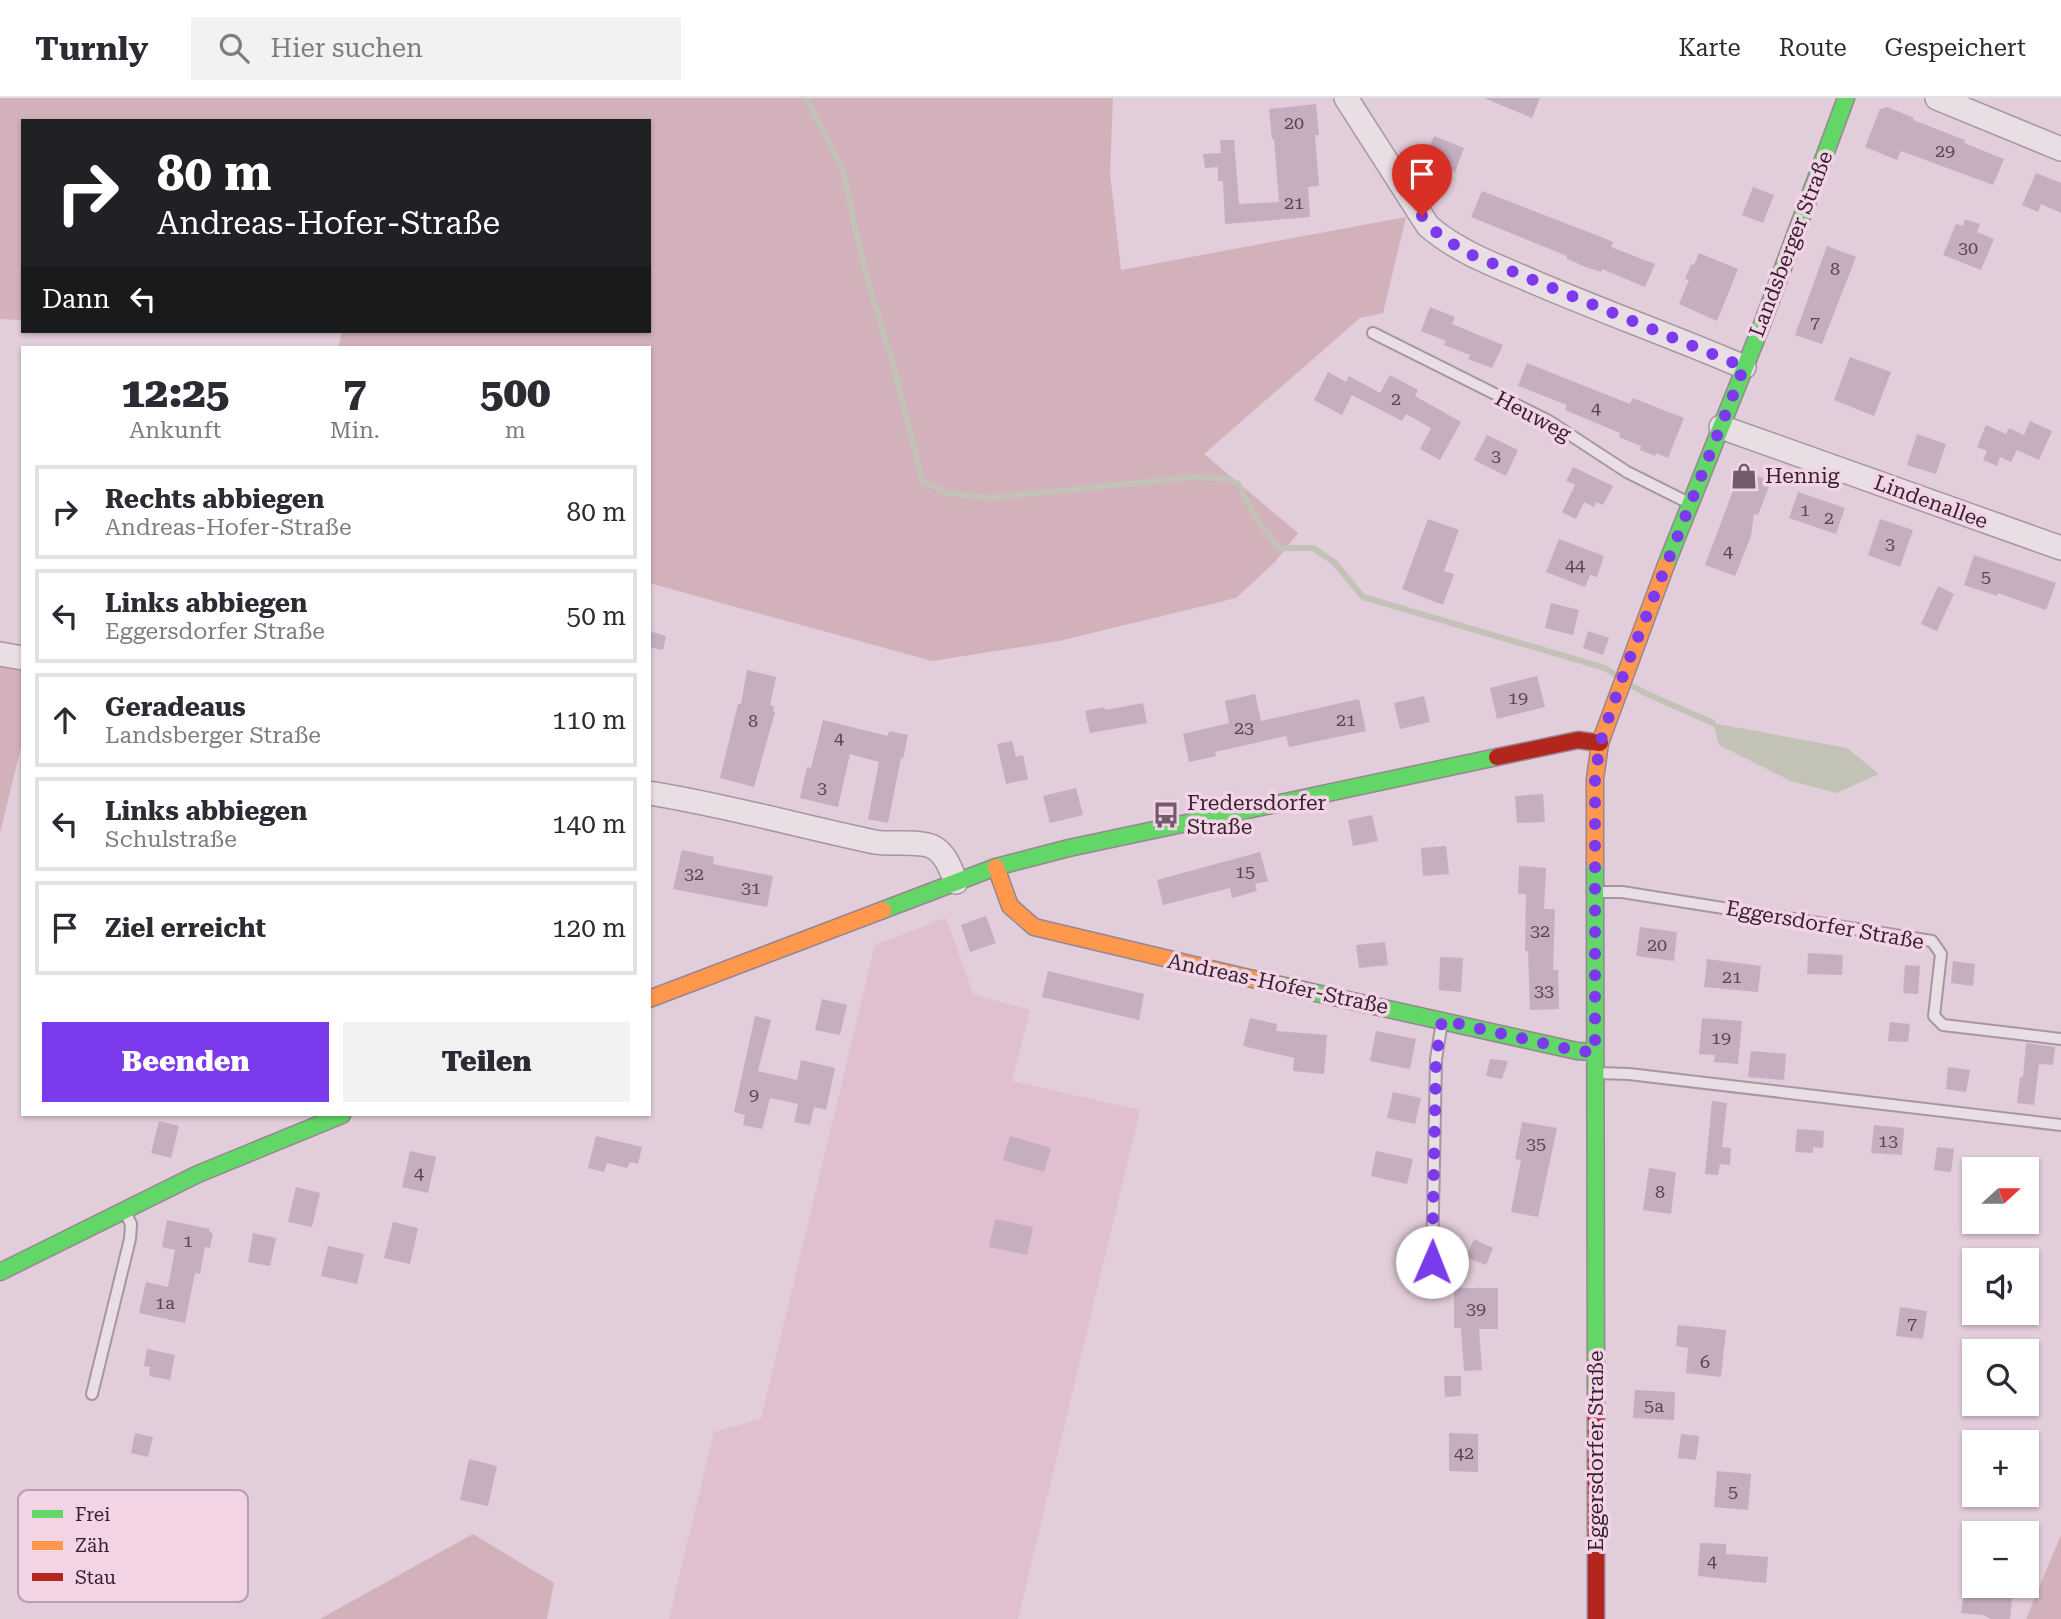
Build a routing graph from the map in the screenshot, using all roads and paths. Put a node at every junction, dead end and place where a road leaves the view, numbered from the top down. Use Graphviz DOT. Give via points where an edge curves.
graph roads {
  1 [pos="1346,98"];
  2 [pos="1846,98"];
  3 [pos="1937,98"];
  4 [pos="2061,149"];
  5 [pos="1373,333"];
  6 [pos="1744,367"];
  7 [pos="1721,427"];
  8 [pos="1690,503"];
  9 [pos="2061,548"];
  10 [pos="0,654"];
  11 [pos="21,658"];
  12 [pos="1600,743"];
  13 [pos="651,793"];
  14 [pos="996,867"];
  15 [pos="956,883"];
  16 [pos="1595,892"];
  17 [pos="651,998"];
  18 [pos="1442,1020"];
  19 [pos="2061,1039"];
  20 [pos="1595,1052"];
  21 [pos="1595,1073"];
  22 [pos="339,1116"];
  23 [pos="2061,1125"];
  24 [pos="129,1208"];
  25 [pos="1432,1262"];
  26 [pos="0,1272"];
  27 [pos="92,1394"];
  28 [pos="1596,1619"];
  1 -- 6 [label="street" via="1428,226 1438,234 1465,252"];
  2 -- 6 [label="street, Landsberger Straße"];
  3 -- 4 [label="street"];
  5 -- 8 [label="lane, Heuweg" via="1549,421 1627,472"];
  6 -- 7 [label="street, Landsberger Straße"];
  7 -- 8 [label="street, Landsberger Straße"];
  7 -- 9 [label="street, Lindenallee"];
  8 -- 12 [label="street, Landsberger Straße"];
  10 -- 11 [label="street"];
  12 -- 14 [label="street" via="1578,740"];
  12 -- 16 [label="street, Eggersdorfer Straße" via="1595,779"];
  13 -- 15 [label="street" via="878,843 923,844 946,858"];
  14 -- 15 [label="street"];
  14 -- 18 [label="street, Andreas-Hofer-Straße" via="1010,906 1034,927"];
  15 -- 17 [label="street"];
  16 -- 19 [label="lane, Eggersdorfer Straße" via="1622,892 1932,941 1941,954 1934,1016 1943,1025"];
  16 -- 20 [label="street, Eggersdorfer Straße"];
  18 -- 20 [label="street, Andreas-Hofer-Straße"];
  18 -- 25 [label="lane" via="1436,1059"];
  20 -- 21 [label="street, Eggersdorfer Straße"];
  21 -- 23 [label="lane"];
  21 -- 28 [label="street, Eggersdorfer Straße"];
  22 -- 24 [label="street"];
  24 -- 26 [label="street"];
  24 -- 27 [label="lane" via="130,1239"];
}
